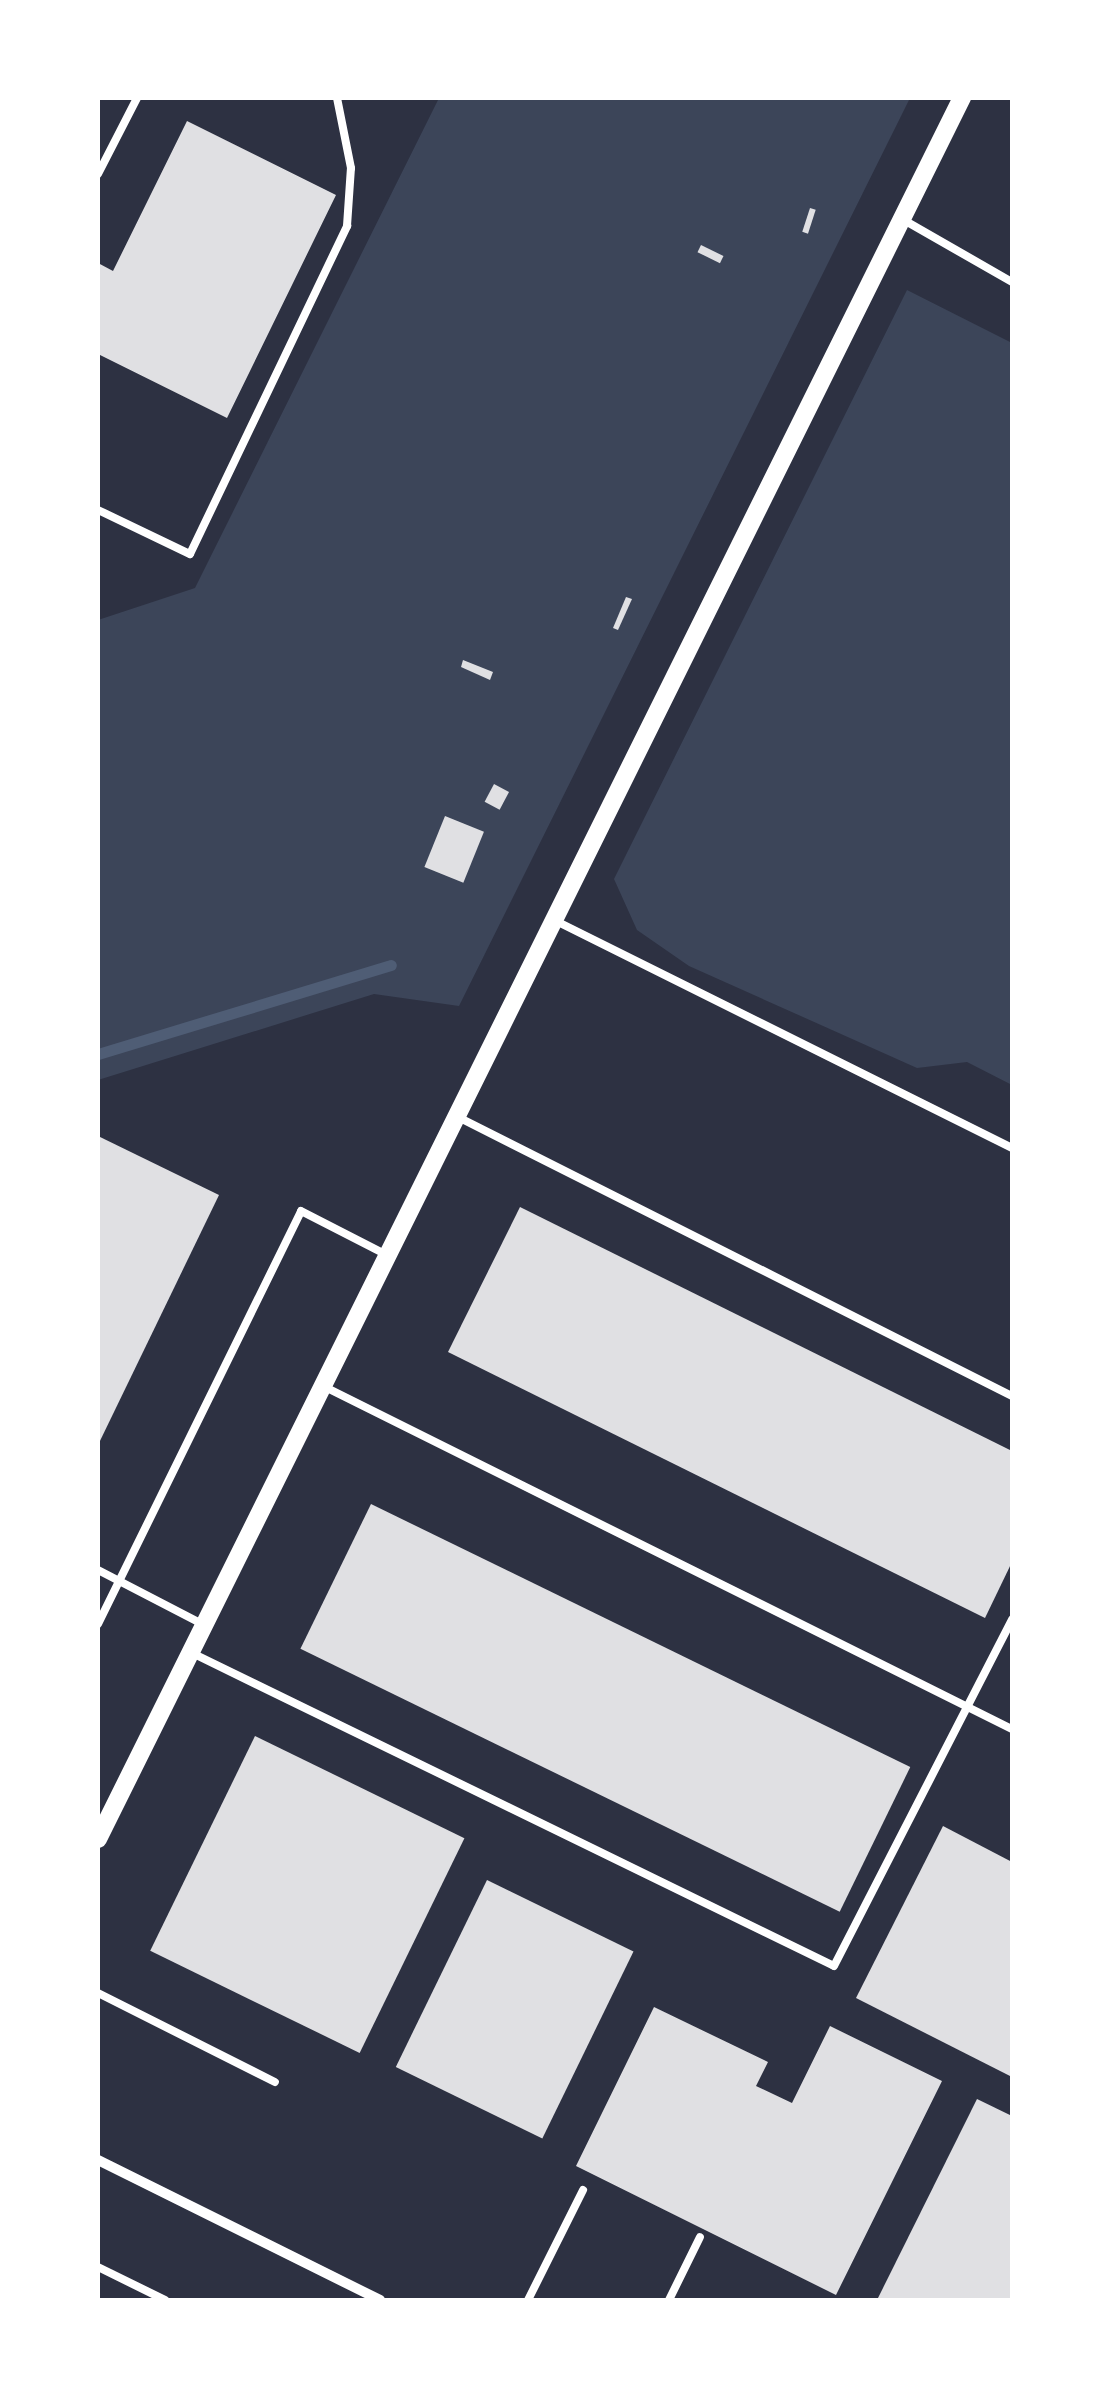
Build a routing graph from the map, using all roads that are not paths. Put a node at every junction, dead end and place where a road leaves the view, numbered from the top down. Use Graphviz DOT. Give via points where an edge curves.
graph roads {
  1 [pos="137,98"];
  2 [pos="337,98"];
  3 [pos="962,98"];
  4 [pos="98,174"];
  5 [pos="902,220"];
  6 [pos="1012,282"];
  7 [pos="98,510"];
  8 [pos="554,920"];
  9 [pos="456,1116"];
  10 [pos="1012,1148"];
  11 [pos="388,1256"];
  12 [pos="323,1386"];
  13 [pos="1012,1396"];
  14 [pos="98,1570"];
  15 [pos="118,1581"];
  16 [pos="1012,1619"];
  17 [pos="98,1624"];
  18 [pos="204,1625"];
  19 [pos="190,1652"];
  20 [pos="970,1707"];
  21 [pos="1012,1729"];
  22 [pos="98,1839"];
  23 [pos="98,1993"];
  24 [pos="275,2082"];
  25 [pos="98,2160"];
  26 [pos="583,2190"];
  27 [pos="700,2237"];
  28 [pos="98,2267"];
  29 [pos="374,2299"];
  30 [pos="165,2300"];
  31 [pos="528,2300"];
  32 [pos="670,2300"];
  1 -- 4 [label="lane"];
  2 -- 7 [label="lane" via="346,117 352,184 347,226 190,554"];
  3 -- 5 [label="street"];
  5 -- 6 [label="lane"];
  5 -- 8 [label="street"];
  8 -- 9 [label="street"];
  8 -- 10 [label="lane"];
  9 -- 11 [label="street"];
  9 -- 13 [label="lane"];
  11 -- 12 [label="street"];
  11 -- 15 [label="lane" via="301,1211"];
  12 -- 18 [label="street"];
  12 -- 20 [label="lane"];
  14 -- 15 [label="lane"];
  15 -- 17 [label="lane"];
  15 -- 18 [label="lane"];
  16 -- 20 [label="lane"];
  18 -- 19 [label="street"];
  19 -- 20 [label="lane" via="834,1966"];
  19 -- 22 [label="street"];
  20 -- 21 [label="lane"];
  23 -- 24 [label="lane"];
  25 -- 29 [label="street"];
  26 -- 31 [label="lane"];
  27 -- 32 [label="lane"];
  28 -- 30 [label="lane"];
}
